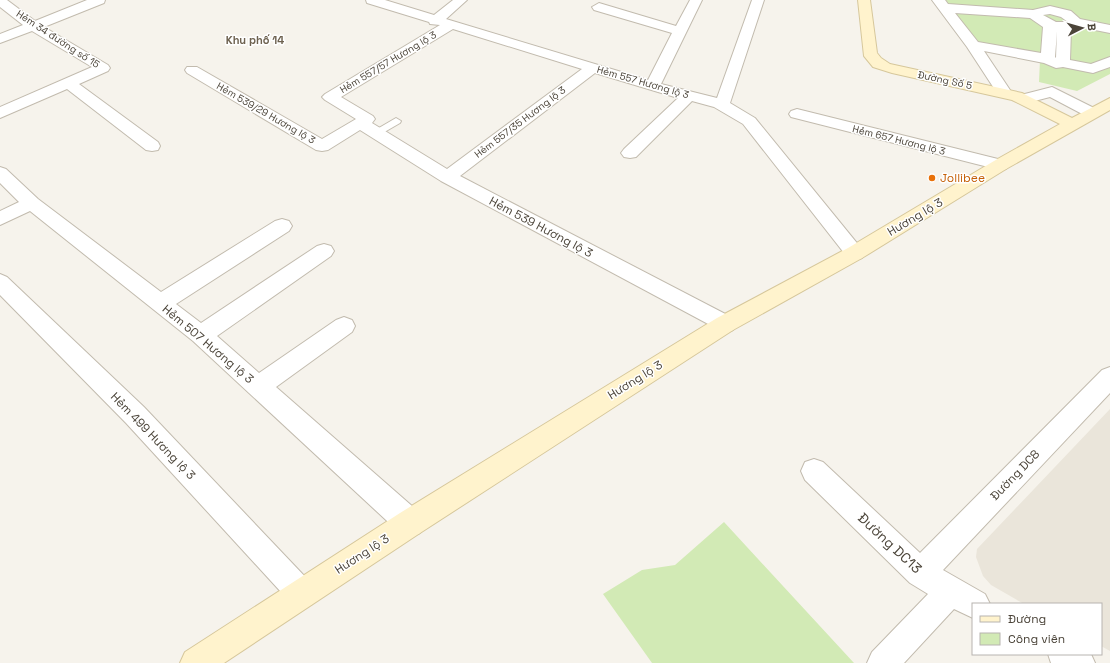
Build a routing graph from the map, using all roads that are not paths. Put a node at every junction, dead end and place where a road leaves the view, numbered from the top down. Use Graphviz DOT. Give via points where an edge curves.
graph roads {
  1 [pos="99,0"];
  2 [pos="372,0"];
  3 [pos="461,0"];
  4 [pos="696,0"];
  5 [pos="758,0"];
  6 [pos="864,0"];
  7 [pos="0,1"];
  8 [pos="941,4"];
  9 [pos="599,6"];
  10 [pos="1036,14"];
  11 [pos="442,23"];
  12 [pos="1063,25"];
  13 [pos="33,26"];
  14 [pos="1110,29"];
  15 [pos="680,31"];
  16 [pos="0,39"];
  17 [pos="973,45"];
  18 [pos="1110,61"];
  19 [pos="1056,62"];
  20 [pos="593,68"];
  21 [pos="192,70"];
  22 [pos="68,84"];
  23 [pos="652,86"];
  24 [pos="1052,92"];
  25 [pos="1004,93"];
  26 [pos="689,96"];
  27 [pos="1023,99"];
  28 [pos="1110,103"];
  29 [pos="720,104"];
  30 [pos="0,113"];
  31 [pos="797,114"];
  32 [pos="1084,118"];
  33 [pos="396,121"];
  34 [pos="369,128"];
  35 [pos="152,146"];
  36 [pos="630,153"];
  37 [pos="1000,165"];
  38 [pos="446,177"];
  39 [pos="2,178"];
  40 [pos="31,203"];
  41 [pos="0,219"];
  42 [pos="282,226"];
  43 [pos="324,251"];
  44 [pos="855,253"];
  45 [pos="0,282"];
  46 [pos="160,303"];
  47 [pos="725,324"];
  48 [pos="344,326"];
  49 [pos="201,335"];
  50 [pos="1110,377"];
  51 [pos="258,387"];
  52 [pos="814,471"];
  53 [pos="410,522"];
  54 [pos="920,573"];
  55 [pos="302,594"];
  56 [pos="963,597"];
  57 [pos="1065,655"];
  58 [pos="196,663"];
  59 [pos="883,663"];
  60 [pos="1079,663"];
  1 -- 13 [label="street"];
  2 -- 11 [label="street, Hẻm 557 Hương lộ 3"];
  3 -- 11 [label="street"];
  4 -- 15 [label="street"];
  5 -- 29 [label="street" via="724,100"];
  6 -- 25 [label="street, Đường Số 5" via="870,53 880,64 892,69"];
  7 -- 13 [label="street, Hẻm 34 đường số 15"];
  8 -- 10 [label="street"];
  8 -- 17 [label="street"];
  9 -- 15 [label="street"];
  10 -- 12 [label="street" via="1039,19"];
  10 -- 12 [label="street" via="1043,10 1069,15"];
  11 -- 20 [label="street, Hẻm 557 Hương lộ 3"];
  11 -- 34 [label="street, Hẻm 557/57 Hương lộ 3" via="330,97 367,119"];
  12 -- 14 [label="street"];
  12 -- 19 [label="street"];
  13 -- 16 [label="street"];
  13 -- 22 [label="street, Hẻm 34 đường số 15" via="102,68"];
  15 -- 23 [label="street"];
  17 -- 19 [label="street"];
  17 -- 25 [label="street"];
  18 -- 19 [label="street" via="1093,69"];
  19 -- 24 [label="street"];
  20 -- 23 [label="street, Hẻm 557 Hương lộ 3"];
  20 -- 38 [label="street, Hẻm 557/35 Hương lộ 3"];
  21 -- 34 [label="street, Hẻm 539/29 Hương lộ 3" via="322,146"];
  22 -- 30 [label="street, Hẻm 34 đường số 15"];
  22 -- 35 [label="street"];
  23 -- 26 [label="street, Hẻm 557 Hương lộ 3"];
  24 -- 27 [label="street"];
  24 -- 32 [label="street"];
  25 -- 27 [label="street, Đường Số 5"];
  26 -- 29 [label="street, Hẻm 557 Hương lộ 3"];
  26 -- 36 [label="street"];
  27 -- 32 [label="street, Đường Số 5"];
  28 -- 32 [label="street, Hương lộ 3"];
  29 -- 44 [label="street, Hẻm 557 Hương lộ 3" via="749,121"];
  31 -- 37 [label="street, Hẻm 657 Hương lộ 3"];
  32 -- 37 [label="street, Hương lộ 3"];
  33 -- 34 [label="lane"];
  34 -- 38 [label="street, Hẻm 539 Hương lộ 3"];
  37 -- 44 [label="street, Hương lộ 3"];
  38 -- 47 [label="street, Hẻm 539 Hương lộ 3"];
  39 -- 40 [label="street, Hẻm 507 Hương lộ 3"];
  40 -- 41 [label="street"];
  40 -- 46 [label="street, Hẻm 507 Hương lộ 3"];
  42 -- 46 [label="street"];
  43 -- 49 [label="street"];
  44 -- 47 [label="street, Hương lộ 3"];
  45 -- 55 [label="street, Hẻm 499 Hương lộ 3" via="135,414"];
  46 -- 49 [label="street, Hẻm 507 Hương lộ 3"];
  47 -- 53 [label="street, Hương lộ 3"];
  48 -- 51 [label="street"];
  49 -- 51 [label="street, Hẻm 507 Hương lộ 3"];
  50 -- 54 [label="street, Đường DC8"];
  51 -- 53 [label="street, Hẻm 507 Hương lộ 3"];
  52 -- 54 [label="street, Đường DC13"];
  53 -- 55 [label="street, Hương lộ 3"];
  54 -- 56 [label="street, Đường DC13"];
  55 -- 58 [label="street, Hương lộ 3"];
  56 -- 59 [label="street"];
  57 -- 60 [label="street"];
}
